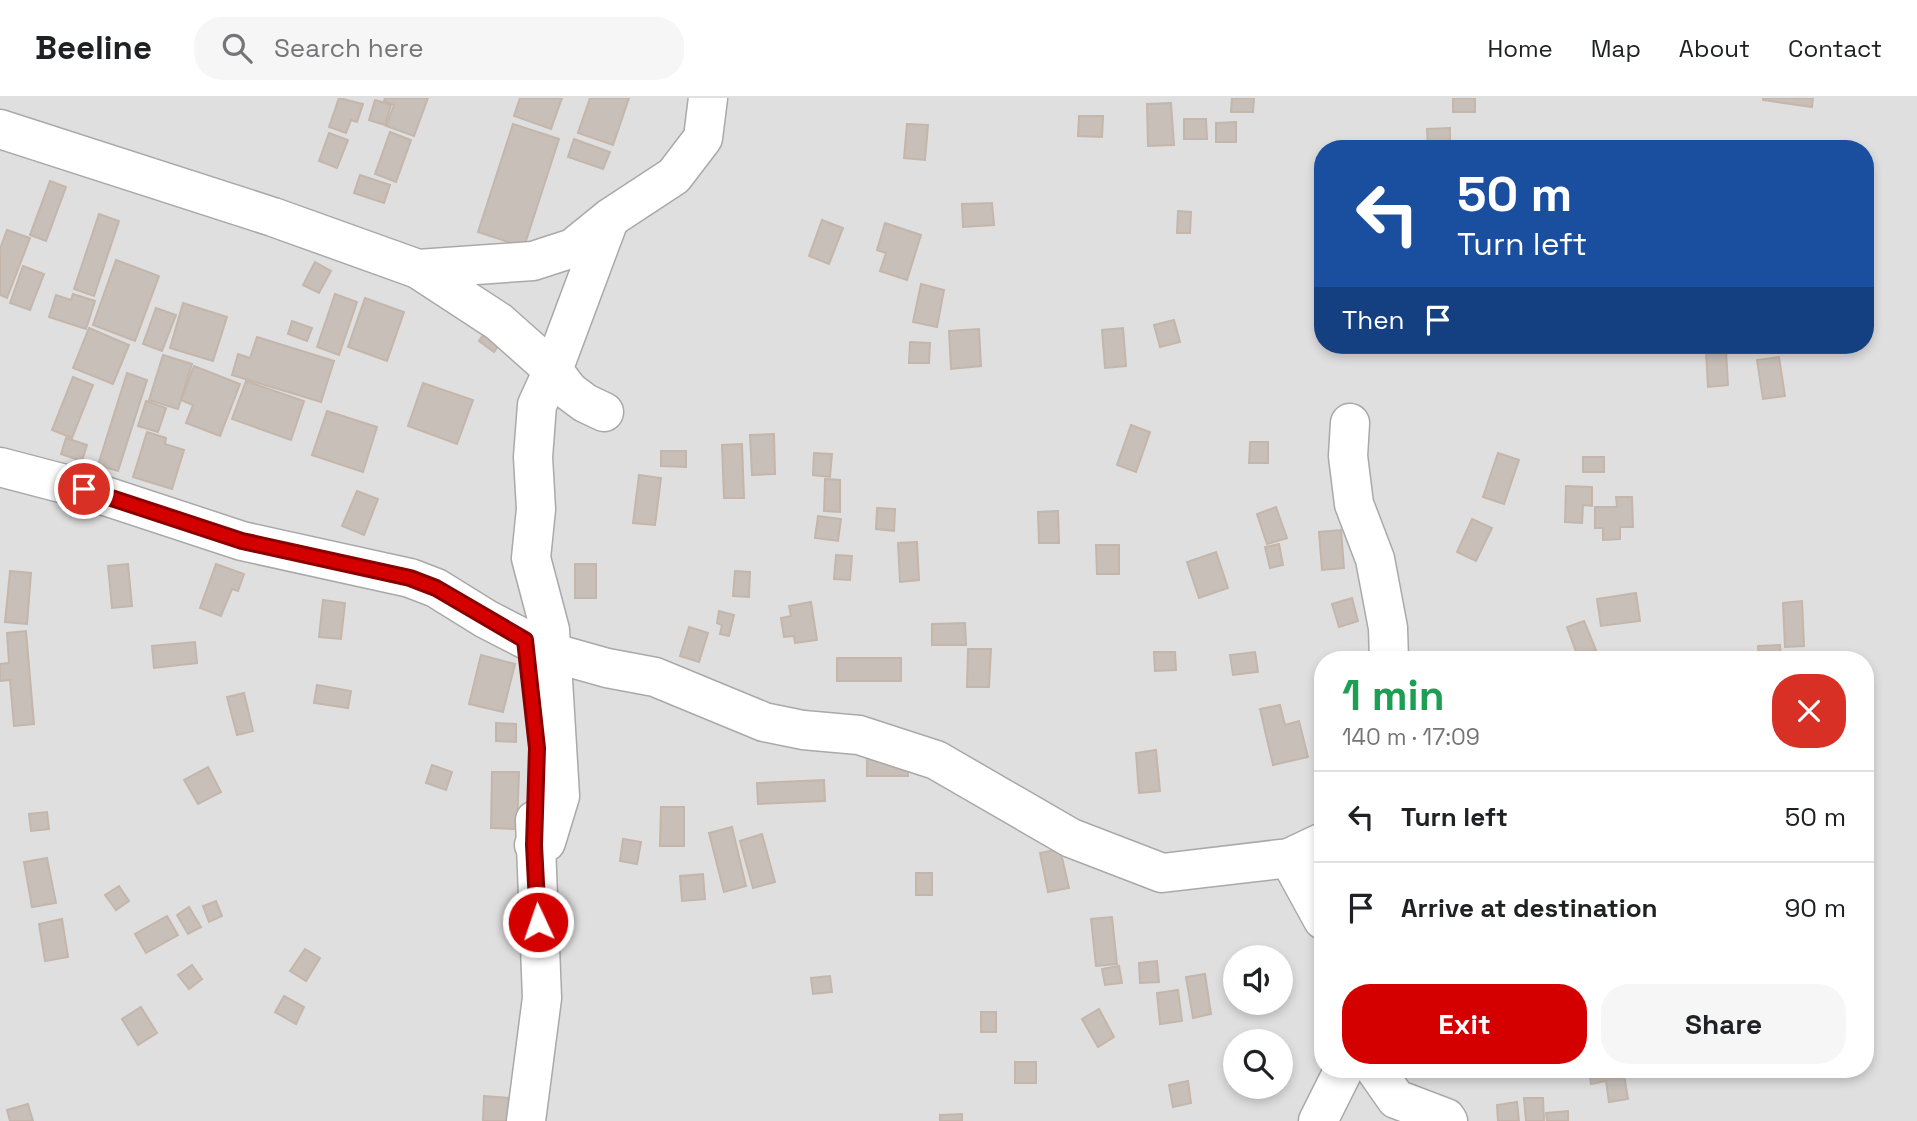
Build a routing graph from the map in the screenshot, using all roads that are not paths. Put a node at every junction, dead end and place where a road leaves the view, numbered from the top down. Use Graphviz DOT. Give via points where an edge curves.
graph roads {
  1 [pos="708,98"];
  2 [pos="0,129"];
  3 [pos="610,218"];
  4 [pos="418,270"];
  5 [pos="553,370"];
  6 [pos="604,412"];
  7 [pos="1350,422"];
  8 [pos="0,467"];
  9 [pos="537,646"];
  10 [pos="1389,651"];
  11 [pos="1314,846"];
  12 [pos="1289,858"];
  13 [pos="1314,903"];
  14 [pos="1340,1078"];
  15 [pos="1381,1078"];
  16 [pos="526,1121"];
  17 [pos="1318,1121"];
  18 [pos="1448,1121"];
  1 -- 3 [label="street" via="703,138 674,176"];
  2 -- 4 [label="street" via="273,217"];
  3 -- 4 [label="street" via="573,248 533,261"];
  3 -- 5 [label="street"];
  4 -- 5 [label="street" via="499,322"];
  5 -- 6 [label="street" via="569,391"];
  5 -- 9 [label="street" via="537,405 533,457 536,509 531,558 550,629"];
  7 -- 10 [label="street" via="1348,456 1354,503 1375,559"];
  8 -- 9 [label="street" via="84,489 242,541 410,578"];
  9 -- 12 [label="street" via="655,677 764,722 894,744 974,780 1071,838 1162,873"];
  9 -- 16 [label="street" via="534,845 542,998"];
  11 -- 12 [label="street"];
  12 -- 13 [label="street"];
  14 -- 17 [label="street"];
  15 -- 18 [label="street" via="1396,1099"];
}
